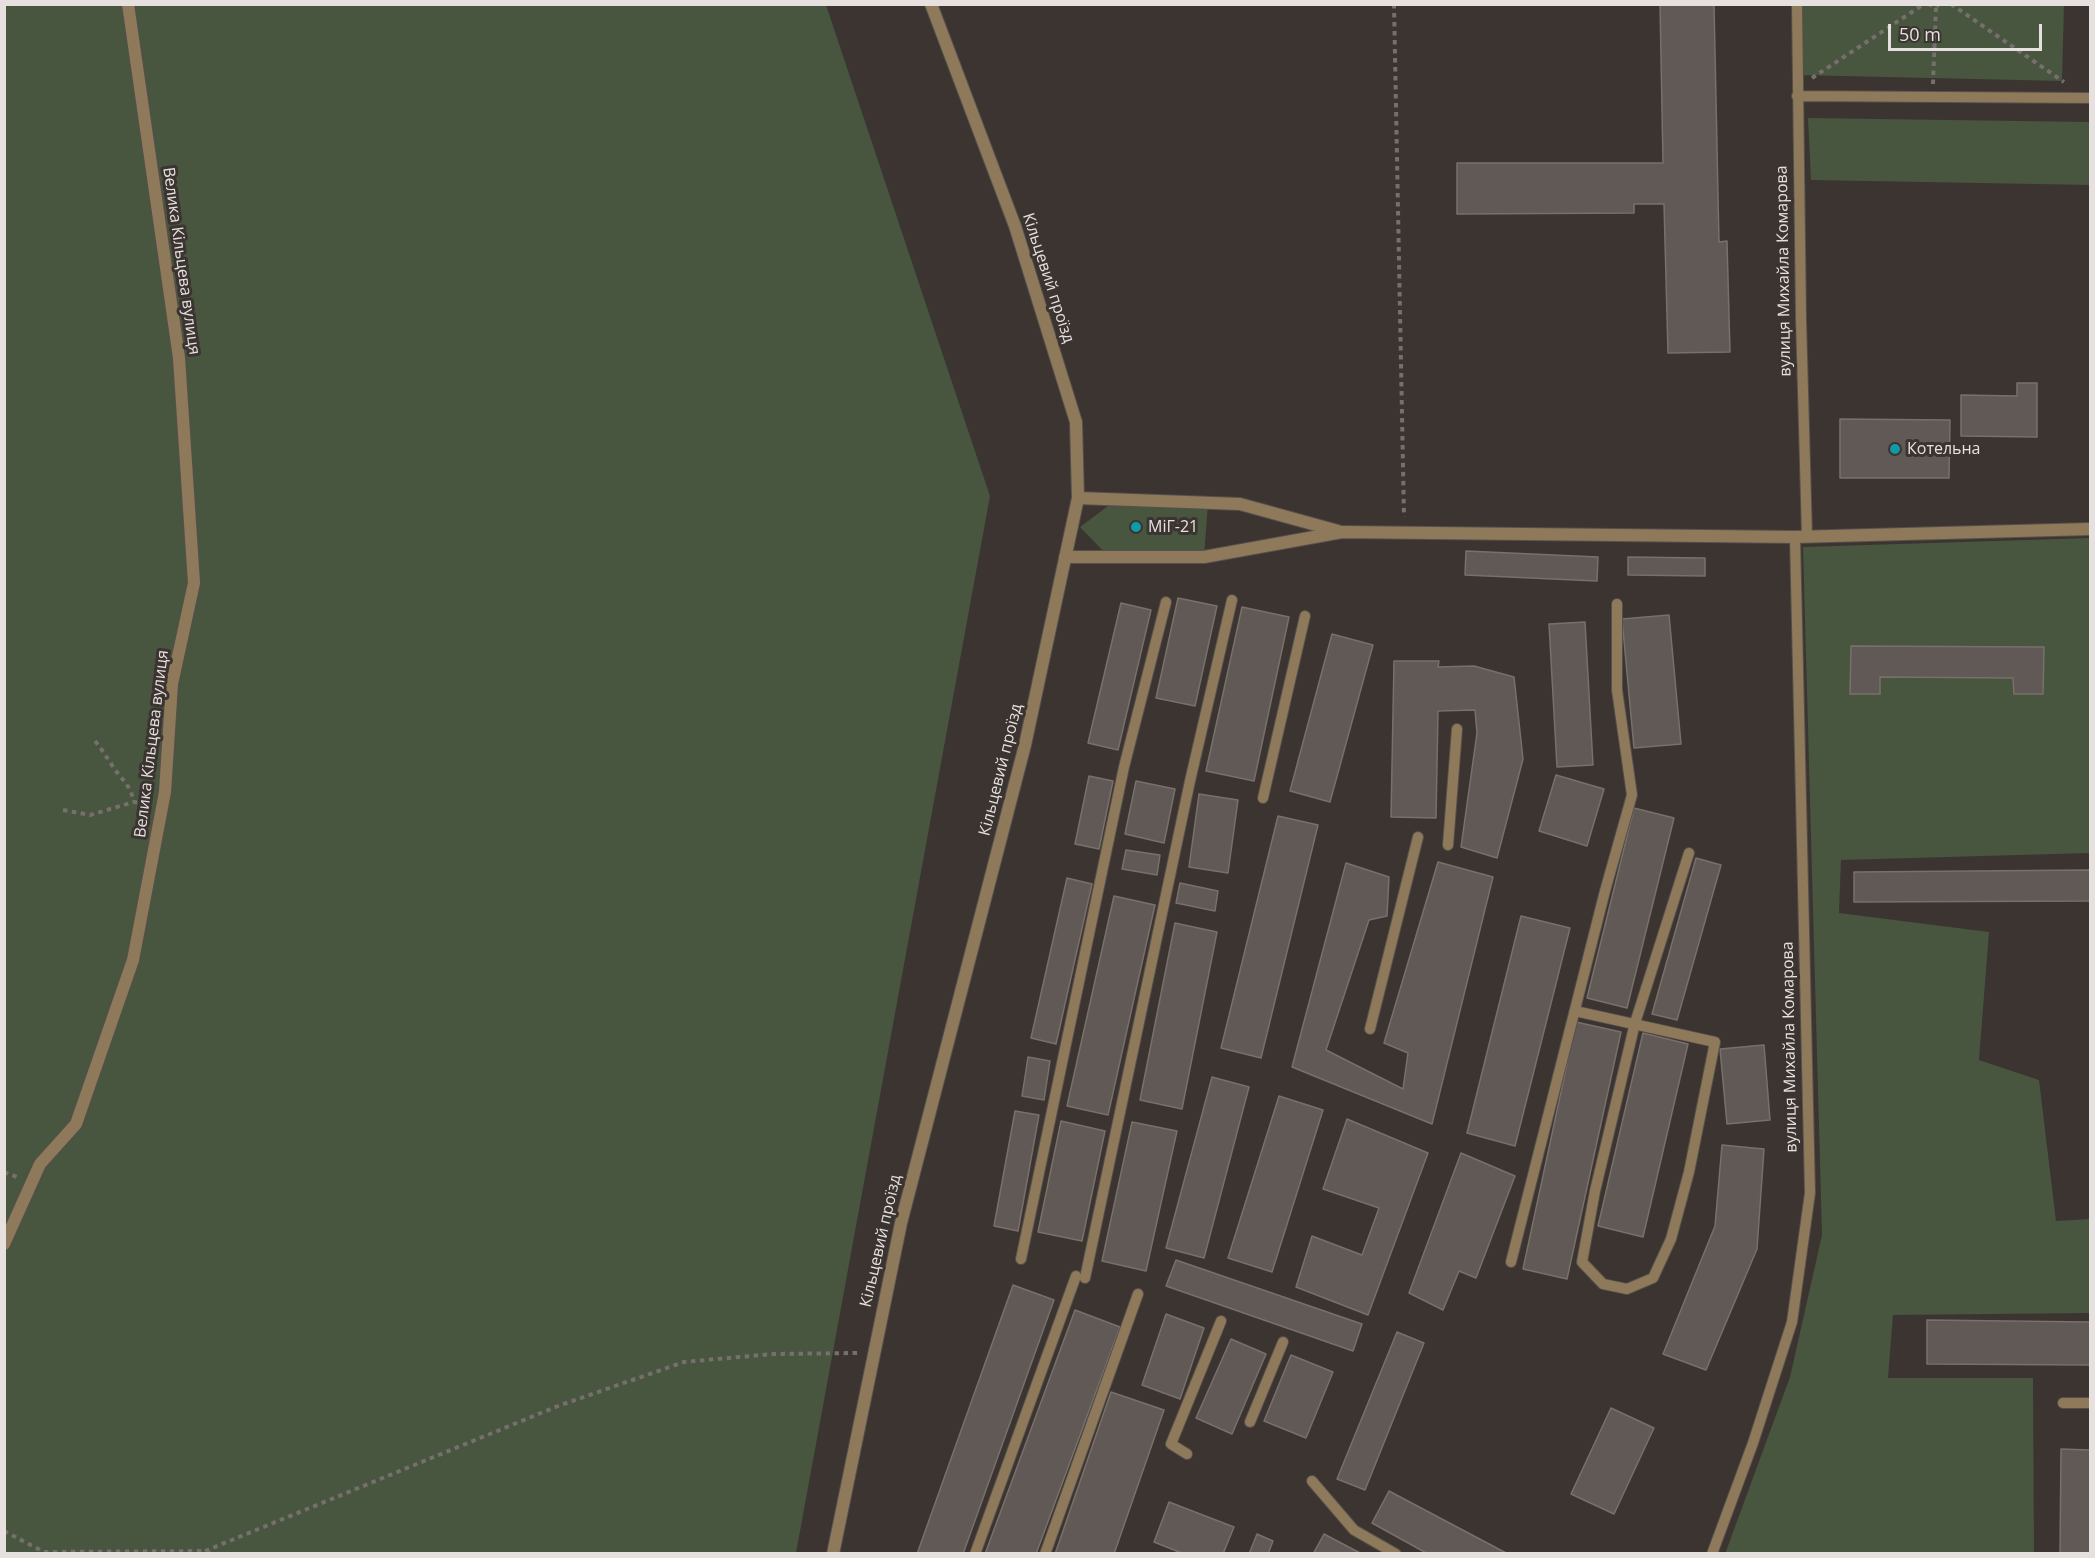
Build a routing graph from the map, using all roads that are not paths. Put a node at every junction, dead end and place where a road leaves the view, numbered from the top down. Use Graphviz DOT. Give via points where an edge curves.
graph roads {
  1 [pos="128,4"];
  2 [pos="931,4"];
  3 [pos="1797,4"];
  4 [pos="1797,92"];
  5 [pos="2087,98"];
  6 [pos="1078,498"];
  7 [pos="2091,530"];
  8 [pos="1342,532"];
  9 [pos="1801,537"];
  10 [pos="1065,557"];
  11 [pos="1232,600"];
  12 [pos="1166,602"];
  13 [pos="1617,604"];
  14 [pos="1305,616"];
  15 [pos="1457,729"];
  16 [pos="1263,798"];
  17 [pos="1418,837"];
  18 [pos="1448,844"];
  19 [pos="1689,854"];
  20 [pos="1575,1011"];
  21 [pos="1635,1023"];
  22 [pos="1370,1029"];
  23 [pos="4,1244"];
  24 [pos="1021,1259"];
  25 [pos="1511,1262"];
  26 [pos="1138,1294"];
  27 [pos="1221,1321"];
  28 [pos="1283,1342"];
  29 [pos="2063,1403"];
  30 [pos="2091,1403"];
  31 [pos="1250,1422"];
  32 [pos="1187,1454"];
  33 [pos="1312,1481"];
  34 [pos="833,1554"];
  35 [pos="975,1554"];
  36 [pos="1046,1554"];
  37 [pos="1396,1554"];
  38 [pos="1712,1554"];
  1 -- 23 [label="street, Велика Кільцева вулиця" via="179,358 194,583 172,684 163,806 133,960 75,1124 40,1164"];
  2 -- 6 [label="street, Кільцевий проїзд" via="1015,226 1076,422"];
  3 -- 4 [label="lane, вулиця Михайла Комарова"];
  4 -- 5 [label="lane"];
  4 -- 9 [label="lane, вулиця Михайла Комарова"];
  6 -- 8 [label="street" via="1240,504"];
  6 -- 10 [label="street, Кільцевий проїзд"];
  7 -- 9 [label="street"];
  8 -- 9 [label="street"];
  8 -- 10 [label="street" via="1204,557"];
  9 -- 38 [label="lane, вулиця Михайла Комарова" via="1810,1193 1792,1322"];
  10 -- 34 [label="street, Кільцевий проїзд" via="1025,745 901,1223"];
  11 -- 35 [label="lane" via="1080,1277"];
  12 -- 24 [label="lane" via="1122,778"];
  13 -- 20 [label="lane" via="1617,690 1632,795"];
  14 -- 16 [label="lane"];
  15 -- 18 [label="lane"];
  17 -- 22 [label="lane"];
  19 -- 21 [label="lane"];
  20 -- 21 [label="lane"];
  20 -- 25 [label="lane"];
  21 -- 21 [label="lane" via="1715,1042 1671,1239 1653,1278 1627,1289 1603,1284 1582,1263"];
  26 -- 36 [label="lane"];
  27 -- 32 [label="lane" via="1171,1444"];
  28 -- 31 [label="lane"];
  29 -- 30 [label="lane"];
  33 -- 37 [label="lane" via="1354,1530"];
}
